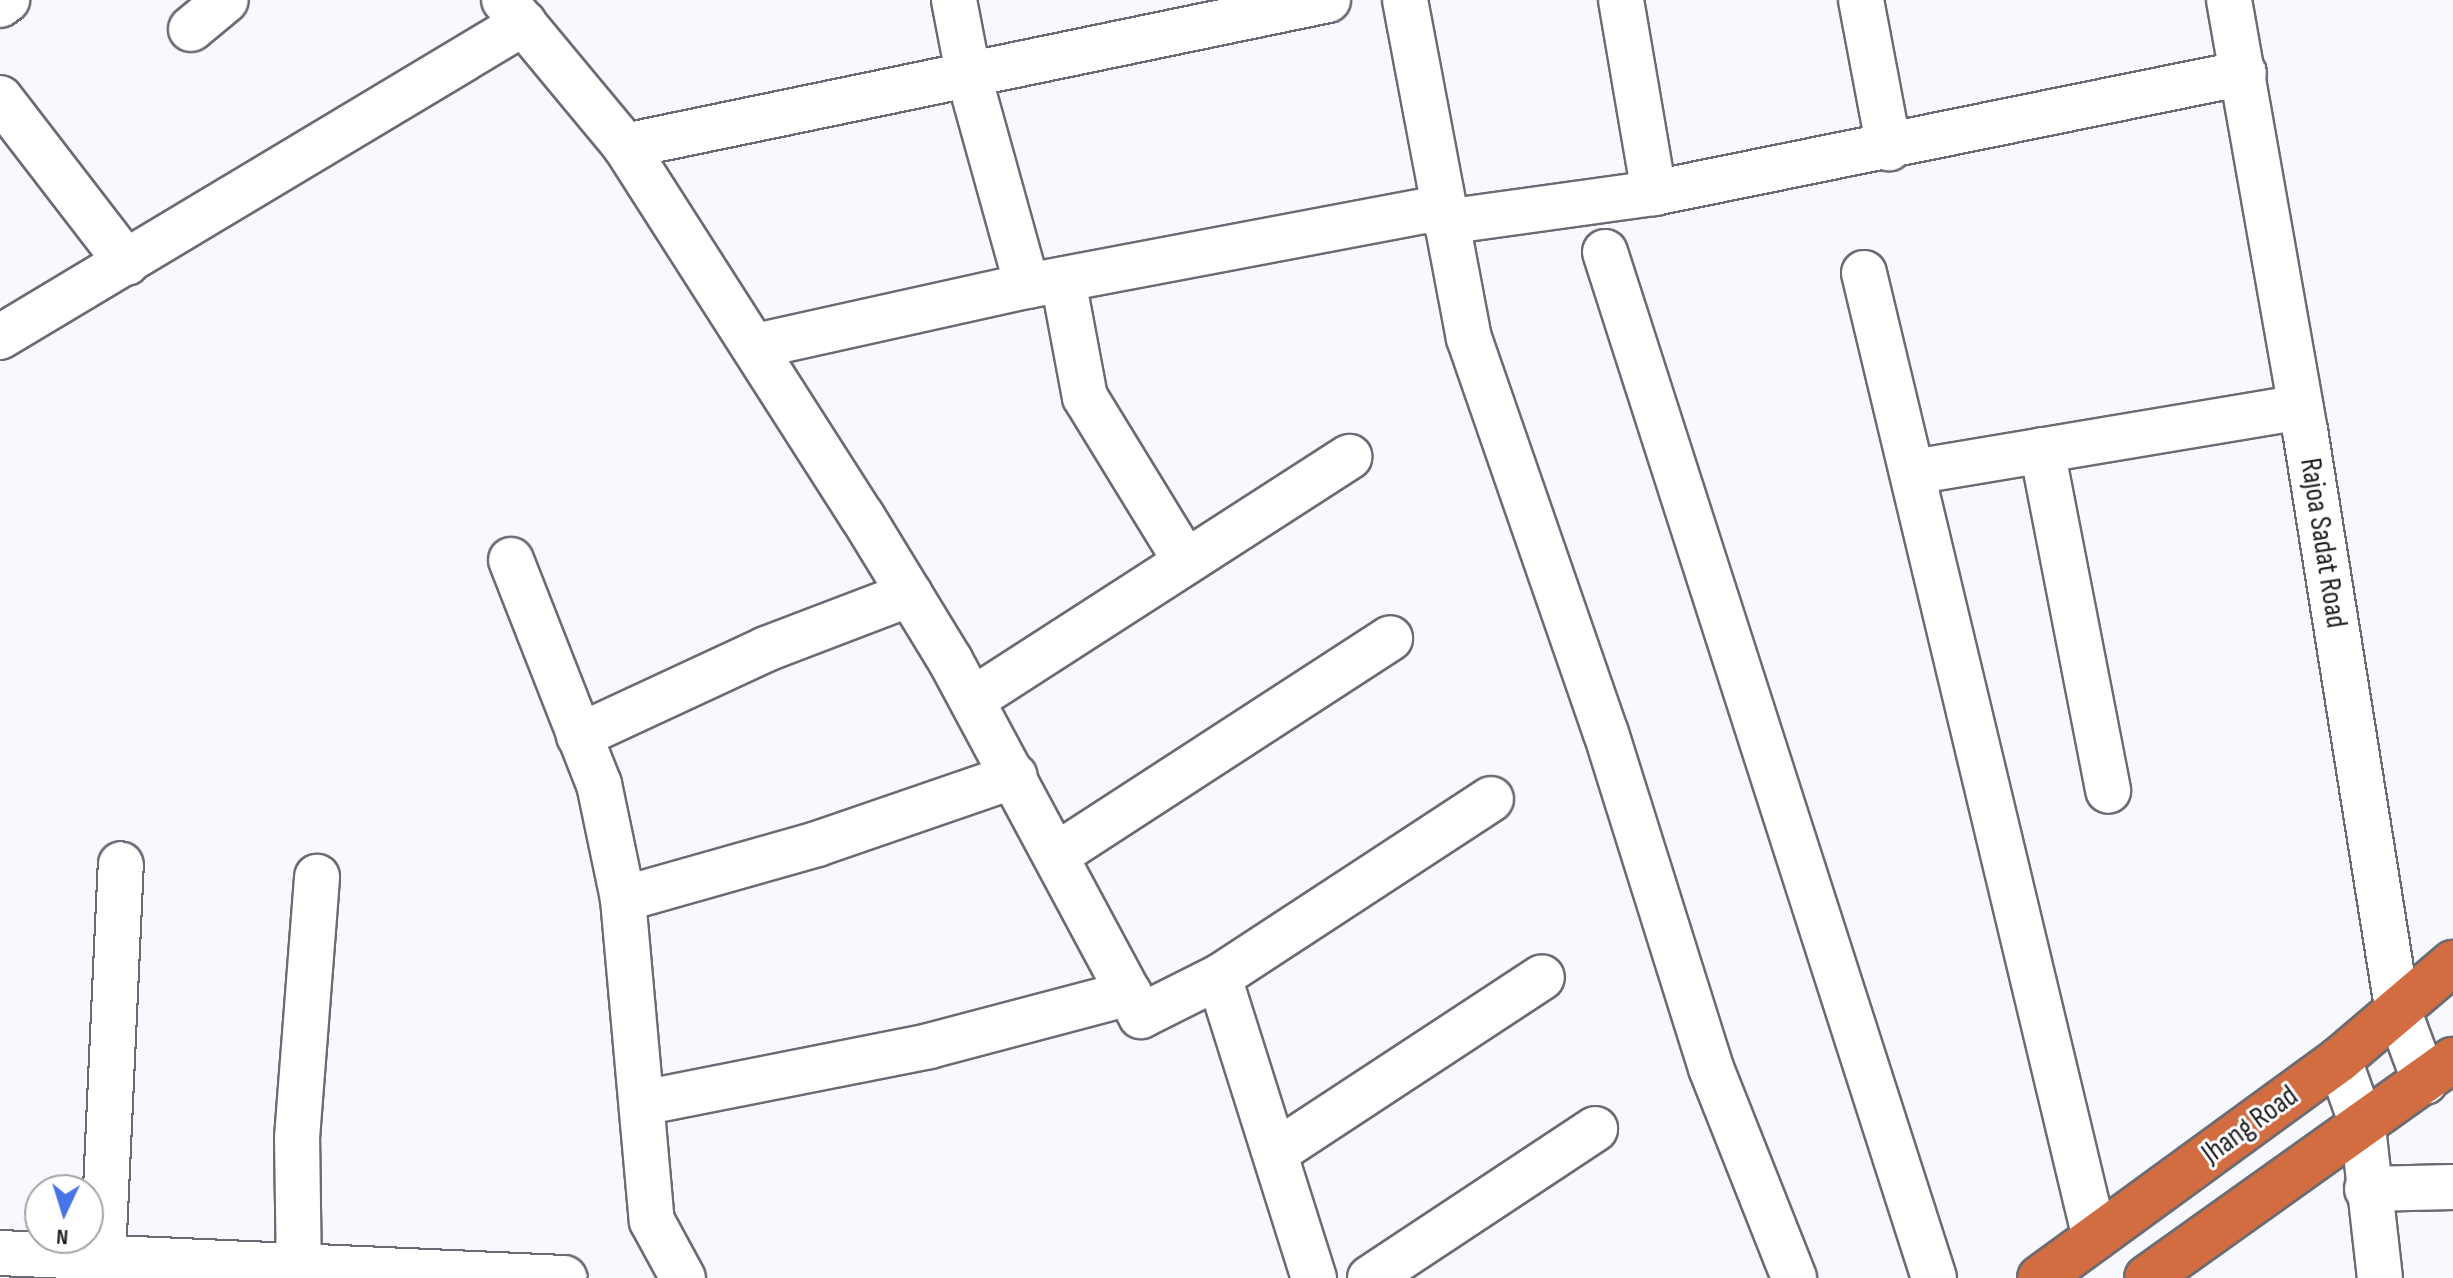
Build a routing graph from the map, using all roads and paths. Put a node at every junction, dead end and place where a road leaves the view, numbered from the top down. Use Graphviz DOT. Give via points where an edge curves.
graph roads {
  1 [pos="7,0"];
  2 [pos="226,0"];
  3 [pos="954,0"];
  4 [pos="1328,0"];
  5 [pos="1405,0"];
  6 [pos="1621,0"];
  7 [pos="1861,0"];
  8 [pos="2229,0"];
  9 [pos="0,5"];
  10 [pos="514,11"];
  11 [pos="191,29"];
  12 [pos="968,73"];
  13 [pos="2244,73"];
  14 [pos="0,98"];
  15 [pos="625,146"];
  16 [pos="1889,148"];
  17 [pos="1654,193"];
  18 [pos="1444,214"];
  19 [pos="1605,252"];
  20 [pos="127,263"];
  21 [pos="1864,273"];
  22 [pos="1045,283"];
  23 [pos="0,337"];
  24 [pos="756,346"];
  25 [pos="2301,407"];
  26 [pos="2042,450"];
  27 [pos="1349,457"];
  28 [pos="1913,472"];
  29 [pos="511,560"];
  30 [pos="1186,562"];
  31 [pos="910,594"];
  32 [pos="1390,638"];
  33 [pos="972,700"];
  34 [pos="579,736"];
  35 [pos="1015,776"];
  36 [pos="2108,791"];
  37 [pos="1491,799"];
  38 [pos="1058,854"];
  39 [pos="121,864"];
  40 [pos="317,877"];
  41 [pos="623,899"];
  42 [pos="2453,963"];
  43 [pos="1219,977"];
  44 [pos="1542,977"];
  45 [pos="1129,993"];
  46 [pos="2397,1007"];
  47 [pos="2339,1060"];
  48 [pos="2439,1071"];
  49 [pos="642,1103"];
  50 [pos="2363,1127"];
  51 [pos="1595,1129"];
  52 [pos="1276,1152"];
  53 [pos="2453,1187"];
  54 [pos="2367,1189"];
  55 [pos="2095,1238"];
  56 [pos="0,1253"];
  57 [pos="102,1269"];
  58 [pos="299,1271"];
  59 [pos="564,1278"];
  60 [pos="683,1278"];
  61 [pos="1314,1278"];
  62 [pos="1370,1278"];
  63 [pos="1794,1278"];
  64 [pos="1934,1278"];
  65 [pos="2040,1278"];
  66 [pos="2147,1278"];
  67 [pos="2380,1278"];
  1 -- 9 [label="street"];
  2 -- 11 [label="street"];
  3 -- 12 [label="street"];
  4 -- 12 [label="street"];
  5 -- 18 [label="street"];
  6 -- 17 [label="street"];
  7 -- 16 [label="street"];
  8 -- 13 [label="street, Rajoa Sadat Road"];
  10 -- 15 [label="street"];
  10 -- 20 [label="street"];
  12 -- 15 [label="street"];
  12 -- 22 [label="street"];
  13 -- 16 [label="street"];
  13 -- 25 [label="street, Rajoa Sadat Road"];
  14 -- 20 [label="street"];
  15 -- 24 [label="street"];
  16 -- 17 [label="street"];
  17 -- 18 [label="street"];
  18 -- 22 [label="street"];
  18 -- 63 [label="street" via="1469,338 1606,733 1711,1068"];
  19 -- 64 [label="street"];
  20 -- 23 [label="street"];
  21 -- 28 [label="street"];
  22 -- 24 [label="street"];
  22 -- 30 [label="street" via="1085,397"];
  24 -- 31 [label="street"];
  25 -- 26 [label="street"];
  25 -- 46 [label="street, Rajoa Sadat Road"];
  26 -- 28 [label="street"];
  26 -- 36 [label="street"];
  27 -- 30 [label="street"];
  28 -- 55 [label="street"];
  29 -- 34 [label="street"];
  30 -- 33 [label="street"];
  31 -- 33 [label="street"];
  31 -- 34 [label="street" via="766,649"];
  32 -- 38 [label="street"];
  33 -- 35 [label="street"];
  34 -- 41 [label="street" via="599,784"];
  35 -- 38 [label="street"];
  35 -- 41 [label="street" via="817,844"];
  37 -- 43 [label="street"];
  38 -- 45 [label="street"];
  39 -- 57 [label="street"];
  40 -- 58 [label="street" via="297,1138"];
  41 -- 49 [label="street"];
  42 -- 46 [label="highway, Jhang Road"];
  43 -- 45 [label="street" via="1141,1016"];
  43 -- 52 [label="street" via="1232,1031"];
  44 -- 52 [label="street"];
  45 -- 49 [label="street" via="929,1046"];
  46 -- 47 [label="highway, Jhang Road"];
  46 -- 48 [label="street, Rajoa Sadat Road"];
  47 -- 50 [label="street"];
  47 -- 55 [label="highway, Jhang Road"];
  48 -- 50 [label="highway"];
  49 -- 60 [label="street" via="652,1221"];
  50 -- 54 [label="street"];
  50 -- 66 [label="highway"];
  51 -- 62 [label="street"];
  52 -- 61 [label="street"];
  53 -- 54 [label="street"];
  54 -- 67 [label="street"];
  55 -- 65 [label="highway, Jhang Road"];
  56 -- 57 [label="street"];
  57 -- 58 [label="street"];
  58 -- 59 [label="street"];
}
